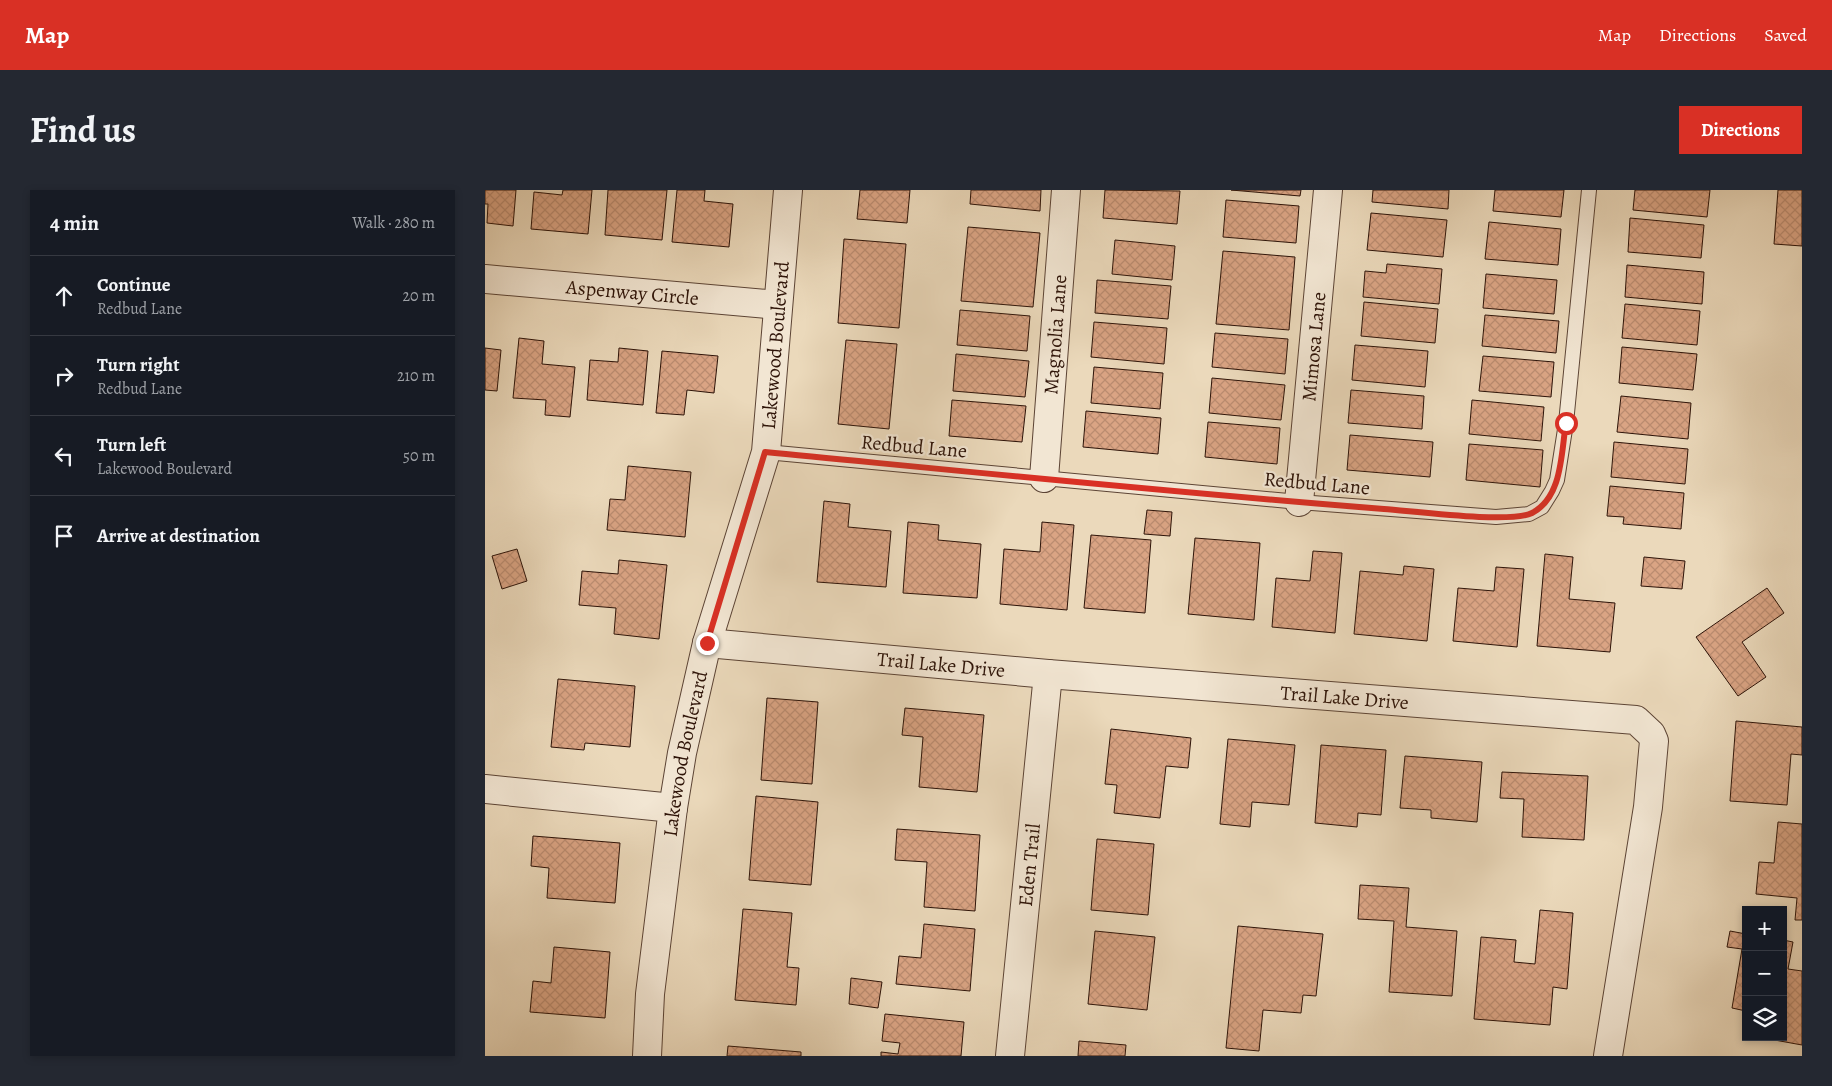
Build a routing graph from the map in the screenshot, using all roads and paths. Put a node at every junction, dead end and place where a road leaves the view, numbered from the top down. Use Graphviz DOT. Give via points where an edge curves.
graph roads {
  1 [pos="788,190"];
  2 [pos="1066,190"];
  3 [pos="1328,190"];
  4 [pos="1589,190"];
  5 [pos="485,279"];
  6 [pos="778,305"];
  7 [pos="765,452"];
  8 [pos="1044,478"];
  9 [pos="1299,502"];
  10 [pos="707,643"];
  11 [pos="1048,674"];
  12 [pos="485,789"];
  13 [pos="673,808"];
  14 [pos="647,1056"];
  15 [pos="1010,1056"];
  16 [pos="1609,1056"];
  1 -- 6 [label="street, Lakewood Boulevard"];
  2 -- 8 [label="street, Magnolia Lane"];
  3 -- 9 [label="street, Mimosa Lane"];
  4 -- 9 [label="lane, Redbud Lane" via="1557,480 1542,507 1529,514 1496,517"];
  5 -- 6 [label="street, Aspenway Circle"];
  6 -- 7 [label="street, Lakewood Boulevard"];
  7 -- 8 [label="lane, Redbud Lane"];
  7 -- 10 [label="street, Lakewood Boulevard"];
  8 -- 9 [label="lane, Redbud Lane"];
  10 -- 11 [label="street, Trail Lake Drive"];
  10 -- 13 [label="street, Lakewood Boulevard"];
  11 -- 15 [label="street, Eden Trail"];
  11 -- 16 [label="street, Trail Lake Drive" via="1635,720 1654,741 1648,807"];
  12 -- 13 [label="street"];
  13 -- 14 [label="street, Lakewood Boulevard" via="650,994"];
}
